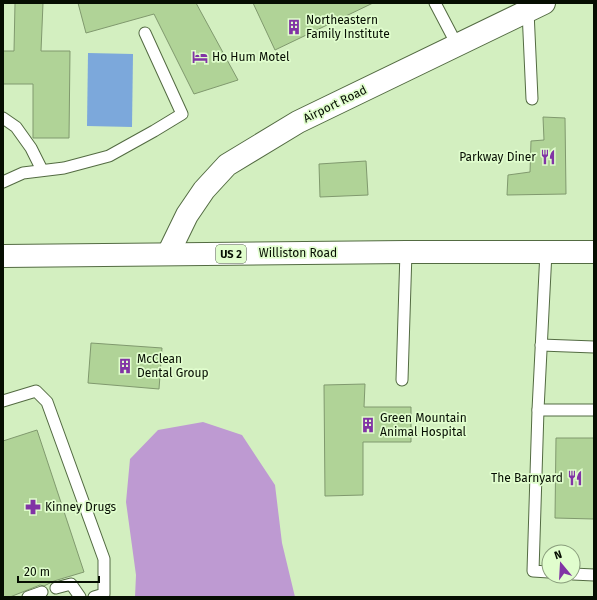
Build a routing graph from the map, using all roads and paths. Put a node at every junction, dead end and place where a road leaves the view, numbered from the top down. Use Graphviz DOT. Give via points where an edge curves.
graph roads {
  1 [pos="435,3"];
  2 [pos="536,7"];
  3 [pos="145,33"];
  4 [pos="457,45"];
  5 [pos="532,99"];
  6 [pos="3,118"];
  7 [pos="42,170"];
  8 [pos="3,182"];
  9 [pos="406,252"];
  10 [pos="546,252"];
  11 [pos="594,252"];
  12 [pos="168,254"];
  13 [pos="3,256"];
  14 [pos="541,345"];
  15 [pos="594,347"];
  16 [pos="402,380"];
  17 [pos="3,400"];
  18 [pos="538,410"];
  19 [pos="594,410"];
  20 [pos="541,572"];
  21 [pos="581,574"];
  22 [pos="594,575"];
  23 [pos="56,588"];
  24 [pos="42,592"];
  25 [pos="100,596"];
  26 [pos="28,597"];
  27 [pos="80,597"];
  1 -- 4 [label="lane"];
  2 -- 4 [label="main road, Airport Road"];
  2 -- 5 [label="lane"];
  3 -- 7 [label="lane" via="182,114 109,156 64,168"];
  4 -- 12 [label="main road, Airport Road" via="298,122 227,165 200,195"];
  6 -- 7 [label="lane" via="16,127"];
  7 -- 8 [label="lane" via="23,173"];
  9 -- 10 [label="main road, Williston Road / US 2"];
  9 -- 12 [label="main road, Williston Road / US 2"];
  9 -- 16 [label="lane"];
  10 -- 11 [label="main road, Williston Road / US 2"];
  10 -- 14 [label="lane"];
  12 -- 13 [label="main road, Williston Road / US 2"];
  14 -- 15 [label="lane"];
  14 -- 18 [label="lane"];
  17 -- 25 [label="lane" via="36,391 47,402 104,559"];
  18 -- 19 [label="lane"];
  18 -- 20 [label="lane" via="533,571"];
  21 -- 22 [label="lane"];
  23 -- 27 [label="lane" via="71,584"];
  24 -- 26 [label="lane"];
}
